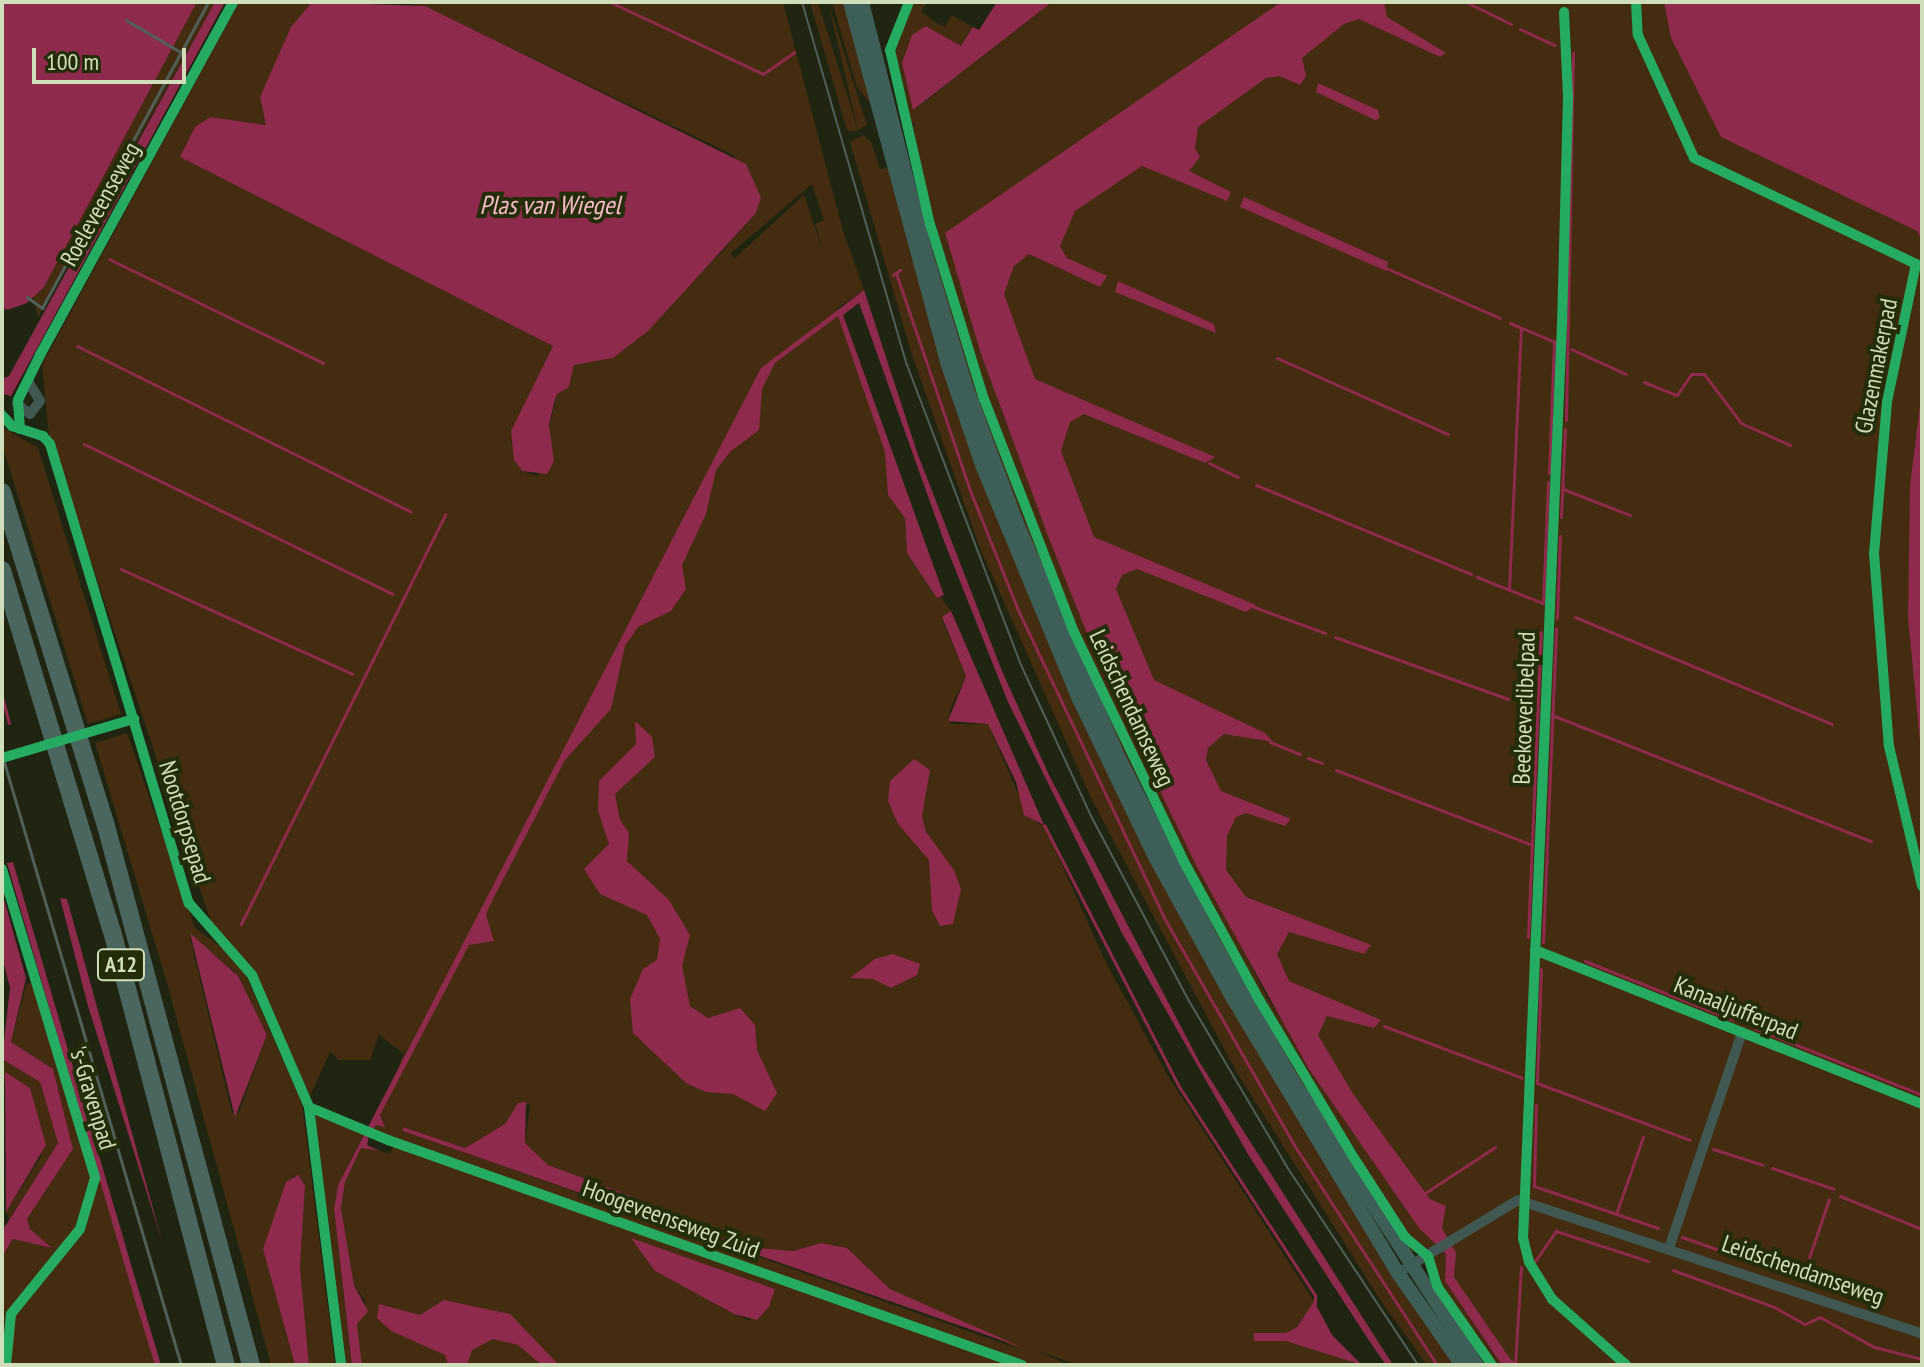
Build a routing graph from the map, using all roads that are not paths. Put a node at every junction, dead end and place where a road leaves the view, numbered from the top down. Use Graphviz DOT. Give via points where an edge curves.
graph roads {
  1 [pos="233,2"];
  2 [pos="850,2"];
  3 [pos="862,2"];
  4 [pos="888,131"];
  5 [pos="28,381"];
  6 [pos="2,492"];
  7 [pos="2,570"];
  8 [pos="1742,1032"];
  9 [pos="1669,1248"];
  10 [pos="1404,1270"];
  11 [pos="1922,1334"];
  12 [pos="226,1365"];
  13 [pos="251,1365"];
  14 [pos="1462,1365"];
  15 [pos="1477,1365"];
  1 -- 5 [label="street, Roeleveenseweg"];
  2 -- 4 [label="main road"];
  3 -- 4 [label="main road"];
  4 -- 10 [label="main road, Leidschendamseweg" via="915,257 982,465 1079,699 1155,857 1225,985"];
  6 -- 13 [label="highway, A12" via="106,826"];
  7 -- 12 [label="highway, A12" via="112,931"];
  8 -- 9 [label="street"];
  9 -- 10 [label="street, Leidschendamseweg" via="1518,1200"];
  9 -- 11 [label="street, Leidschendamseweg"];
  10 -- 14 [label="main road, Leidschendamseweg"];
  10 -- 15 [label="main road, Leidschendamseweg"];
}
